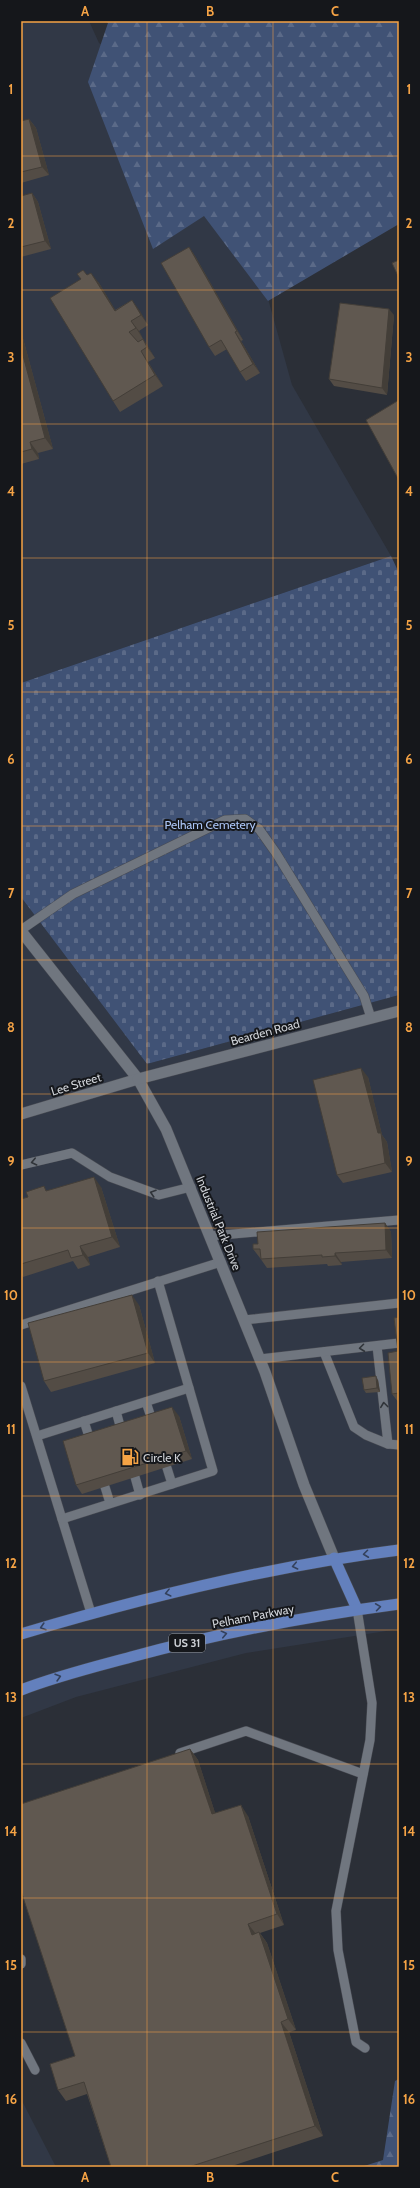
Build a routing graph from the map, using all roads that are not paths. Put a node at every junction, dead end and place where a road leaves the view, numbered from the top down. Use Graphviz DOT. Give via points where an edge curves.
graph roads {
  1 [pos="21,930"];
  2 [pos="399,1011"];
  3 [pos="371,1018"];
  4 [pos="138,1079"];
  5 [pos="21,1114"];
  6 [pos="21,1165"];
  7 [pos="191,1187"];
  8 [pos="399,1220"];
  9 [pos="210,1236"];
  10 [pos="221,1262"];
  11 [pos="158,1281"];
  12 [pos="399,1302"];
  13 [pos="244,1320"];
  14 [pos="21,1325"];
  15 [pos="399,1344"];
  16 [pos="377,1346"];
  17 [pos="324,1352"];
  18 [pos="260,1359"];
  19 [pos="21,1386"];
  20 [pos="189,1388"];
  21 [pos="146,1402"];
  22 [pos="116,1411"];
  23 [pos="84,1421"];
  24 [pos="153,1423"];
  25 [pos="122,1433"];
  26 [pos="37,1436"];
  27 [pos="91,1443"];
  28 [pos="388,1444"];
  29 [pos="399,1445"];
  30 [pos="167,1468"];
  31 [pos="135,1477"];
  32 [pos="172,1484"];
  33 [pos="105,1487"];
  34 [pos="140,1494"];
  35 [pos="110,1504"];
  36 [pos="62,1519"];
  37 [pos="399,1550"];
  38 [pos="334,1558"];
  39 [pos="399,1604"];
  40 [pos="357,1609"];
  41 [pos="91,1613"];
  42 [pos="21,1634"];
  43 [pos="21,1690"];
  44 [pos="171,1756"];
  45 [pos="363,1774"];
  46 [pos="21,1959"];
  47 [pos="21,1964"];
  48 [pos="21,2043"];
  49 [pos="365,2048"];
  50 [pos="35,2070"];
  1 -- 3 [label="lane" via="73,894 225,820 245,819 259,829 276,853 364,996"];
  1 -- 4 [label="street, Industrial Park Drive"];
  2 -- 3 [label="street, Bearden Road"];
  3 -- 4 [label="street, Bearden Road"];
  4 -- 5 [label="street, Lee Street"];
  4 -- 7 [label="street, Industrial Park Drive" via="166,1129"];
  7 -- 6 [label="lane, one-way" via="159,1195 110,1177 72,1153"];
  7 -- 9 [label="street, Industrial Park Drive"];
  8 -- 9 [label="lane"];
  9 -- 10 [label="street, Industrial Park Drive"];
  10 -- 11 [label="lane"];
  10 -- 13 [label="street, Industrial Park Drive"];
  11 -- 14 [label="lane"];
  11 -- 20 [label="lane"];
  12 -- 13 [label="lane"];
  13 -- 18 [label="street, Industrial Park Drive"];
  15 -- 16 [label="lane"];
  16 -- 17 [label="lane, one-way"];
  28 -- 16 [label="lane, one-way"];
  17 -- 18 [label="lane"];
  17 -- 28 [label="lane" via="354,1427"];
  18 -- 38 [label="street, Industrial Park Drive" via="304,1485"];
  19 -- 26 [label="lane"];
  20 -- 21 [label="lane"];
  20 -- 32 [label="lane" via="213,1471"];
  21 -- 22 [label="lane"];
  21 -- 24 [label="lane"];
  22 -- 23 [label="lane"];
  22 -- 25 [label="lane"];
  23 -- 26 [label="lane"];
  23 -- 27 [label="lane"];
  26 -- 36 [label="lane"];
  28 -- 29 [label="lane"];
  30 -- 32 [label="lane"];
  31 -- 34 [label="lane"];
  32 -- 34 [label="lane"];
  33 -- 35 [label="lane"];
  34 -- 35 [label="lane"];
  35 -- 36 [label="lane"];
  36 -- 41 [label="lane"];
  37 -- 38 [label="main road, one-way"];
  38 -- 40 [label="main road"];
  38 -- 41 [label="main road, one-way" via="200,1585"];
  40 -- 39 [label="main road, Pelham Parkway / US 31, one-way"];
  43 -- 40 [label="main road, Pelham Parkway / US 31, one-way" via="168,1647 242,1630"];
  40 -- 45 [label="lane" via="372,1703 370,1740"];
  41 -- 42 [label="main road, one-way"];
  44 -- 45 [label="lane" via="246,1730"];
  45 -- 49 [label="lane" via="336,1911 338,1950 356,2042"];
  46 -- 47 [label="lane"];
  48 -- 50 [label="lane"];
}
